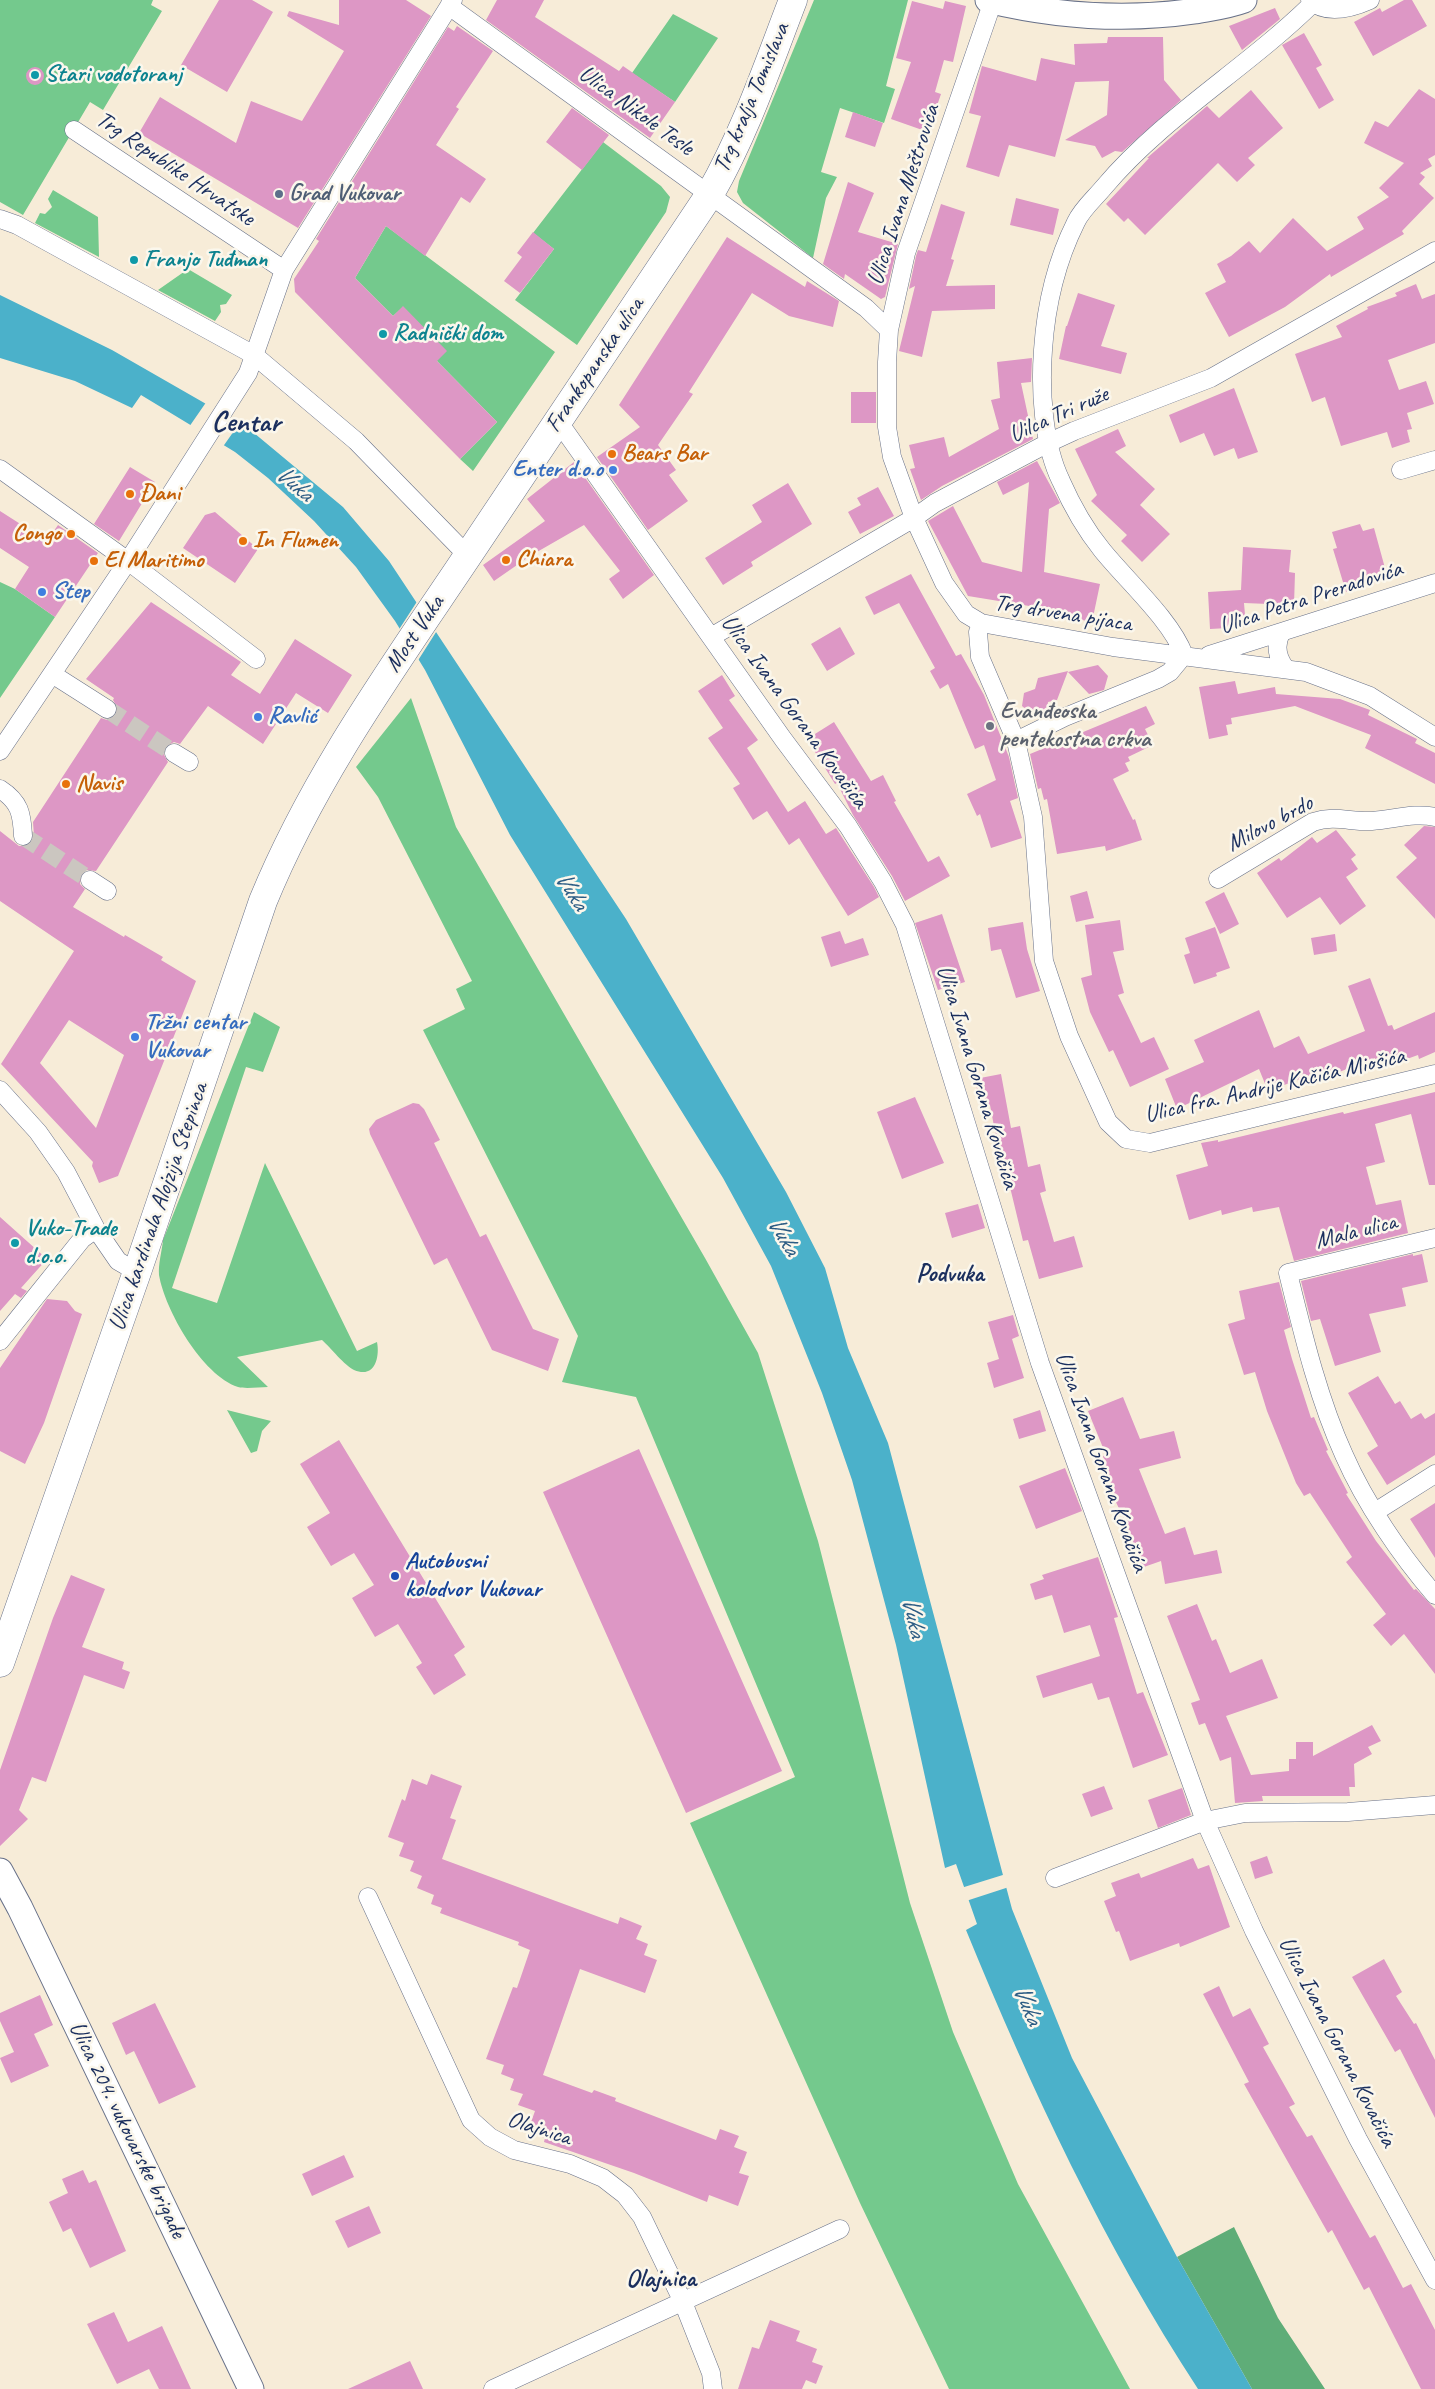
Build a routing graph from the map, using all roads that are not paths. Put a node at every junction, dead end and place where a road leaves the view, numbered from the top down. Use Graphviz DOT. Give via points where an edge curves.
graph roads {
  1 [pos="793,0"];
  2 [pos="1244,0"];
  3 [pos="1370,0"];
  4 [pos="991,1"];
  5 [pos="1312,1"];
  6 [pos="451,3"];
  7 [pos="74,130"];
  8 [pos="710,194"];
  9 [pos="0,219"];
  10 [pos="1435,251"];
  11 [pos="284,270"];
  12 [pos="889,330"];
  13 [pos="254,356"];
  14 [pos="558,421"];
  15 [pos="1048,443"];
  16 [pos="1435,460"];
  17 [pos="0,469"];
  18 [pos="1402,470"];
  19 [pos="914,518"];
  20 [pos="468,556"];
  21 [pos="128,561"];
  22 [pos="1435,583"];
  23 [pos="447,586"];
  24 [pos="981,623"];
  25 [pos="1281,633"];
  26 [pos="711,637"];
  27 [pos="1192,657"];
  28 [pos="256,659"];
  29 [pos="1286,668"];
  30 [pos="52,674"];
  31 [pos="382,682"];
  32 [pos="107,709"];
  33 [pos="1435,737"];
  34 [pos="1016,741"];
  35 [pos="0,751"];
  36 [pos="0,789"];
  37 [pos="1435,817"];
  38 [pos="23,836"];
  39 [pos="1218,879"];
  40 [pos="90,880"];
  41 [pos="106,890"];
  42 [pos="1435,1074"];
  43 [pos="0,1090"];
  44 [pos="96,1229"];
  45 [pos="1435,1238"];
  46 [pos="137,1272"];
  47 [pos="0,1342"];
  48 [pos="1435,1474"];
  49 [pos="1375,1512"];
  50 [pos="1435,1595"];
  51 [pos="0,1663"];
  52 [pos="1435,1805"];
  53 [pos="1205,1821"];
  54 [pos="0,1871"];
  55 [pos="1055,1878"];
  56 [pos="368,1896"];
  57 [pos="840,2229"];
  58 [pos="1435,2280"];
  59 [pos="683,2302"];
  60 [pos="251,2389"];
  61 [pos="493,2389"];
  62 [pos="713,2389"];
  1 -- 8 [label="main road, Trg kralja Tomislava" via="741,130"];
  2 -- 4 [label="street" via="1156,16 1066,13"];
  3 -- 5 [label="street" via="1346,9 1323,8"];
  4 -- 12 [label="street, Ulica Ivana Meštrovića" via="906,253"];
  5 -- 15 [label="street" via="1284,31 1122,166 1077,220 1055,272 1045,318 1041,369"];
  6 -- 8 [label="street, Ulica Nikole Tesle"];
  6 -- 11 [label="street"];
  7 -- 11 [label="street, Trg Republike Hrvatske"];
  8 -- 12 [label="street, Ulica Nikole Tesle" via="866,308"];
  8 -- 14 [label="main road, Frankopanska ulica"];
  9 -- 13 [label="street" via="17,225"];
  10 -- 15 [label="street, Uilca Tri ruže" via="1211,378"];
  11 -- 13 [label="street"];
  12 -- 19 [label="street, Ulica Ivana Meštrovića" via="887,427 892,457"];
  13 -- 20 [label="street" via="356,441"];
  13 -- 21 [label="street" via="248,373"];
  14 -- 20 [label="main road, Frankopanska ulica"];
  14 -- 26 [label="street, Ulica Ivana Gorana Kovačića"];
  15 -- 19 [label="street, Uilca Tri ruže" via="935,503"];
  15 -- 27 [label="street" via="1060,479 1083,524"];
  16 -- 18 [label="street"];
  17 -- 21 [label="street"];
  19 -- 24 [label="street, Ulica Ivana Meštrovića" via="948,590 966,614"];
  19 -- 26 [label="street, Uilca Tri ruže"];
  20 -- 23 [label="main road, Frankopanska ulica"];
  21 -- 28 [label="street"];
  21 -- 30 [label="street"];
  22 -- 25 [label="street, Ulica Petra Preradovića"];
  23 -- 31 [label="main road, Most Vuka"];
  24 -- 27 [label="street, Trg drvena pijaca" via="1113,647"];
  24 -- 34 [label="street, Trg drvena pijaca" via="978,638 980,657"];
  25 -- 27 [label="street, Ulica Petra Preradovića"];
  25 -- 29 [label="street" via="1279,658"];
  26 -- 53 [label="street, Ulica Ivana Gorana Kovačića" via="848,826 905,925 1040,1363"];
  27 -- 29 [label="street, Trg drvena pijaca"];
  27 -- 34 [label="street" via="1158,678"];
  29 -- 33 [label="street, Trg drvena pijaca" via="1306,672 1370,696"];
  30 -- 32 [label="street"];
  30 -- 35 [label="street"];
  31 -- 46 [label="main road, Ulica kardinala Alojzija Stepinca" via="283,852 263,901"];
  34 -- 42 [label="street, Ulica fra. Andrije Kačića Miošića" via="1033,817 1044,962 1084,1072 1108,1122 1126,1139 1150,1143"];
  36 -- 38 [label="street" via="8,794 22,814"];
  37 -- 39 [label="street, Milovo brdo" via="1424,814 1371,821 1327,817 1313,822"];
  40 -- 41 [label="street"];
  43 -- 44 [label="street" via="38,1132 66,1172"];
  44 -- 46 [label="street" via="118,1262"];
  44 -- 47 [label="street" via="82,1239"];
  45 -- 49 [label="street, Mala ulica" via="1288,1273 1303,1336 1326,1409 1344,1456"];
  46 -- 51 [label="main road, Ulica kardinala Alojzija Stepinca"];
  48 -- 49 [label="street"];
  49 -- 50 [label="street"];
  52 -- 53 [label="street" via="1348,1812 1245,1813"];
  53 -- 55 [label="street"];
  53 -- 58 [label="street, Ulica Ivana Gorana Kovačića" via="1258,1939 1358,2139"];
  54 -- 60 [label="street, Ulica 204. vukovarske brigade"];
  56 -- 59 [label="street, Olajnica" via="471,2120 490,2137 514,2150 570,2164 603,2178 625,2195 642,2217"];
  57 -- 59 [label="street"];
  59 -- 61 [label="street"];
  59 -- 62 [label="street, Olajnica" via="711,2373"];
}
